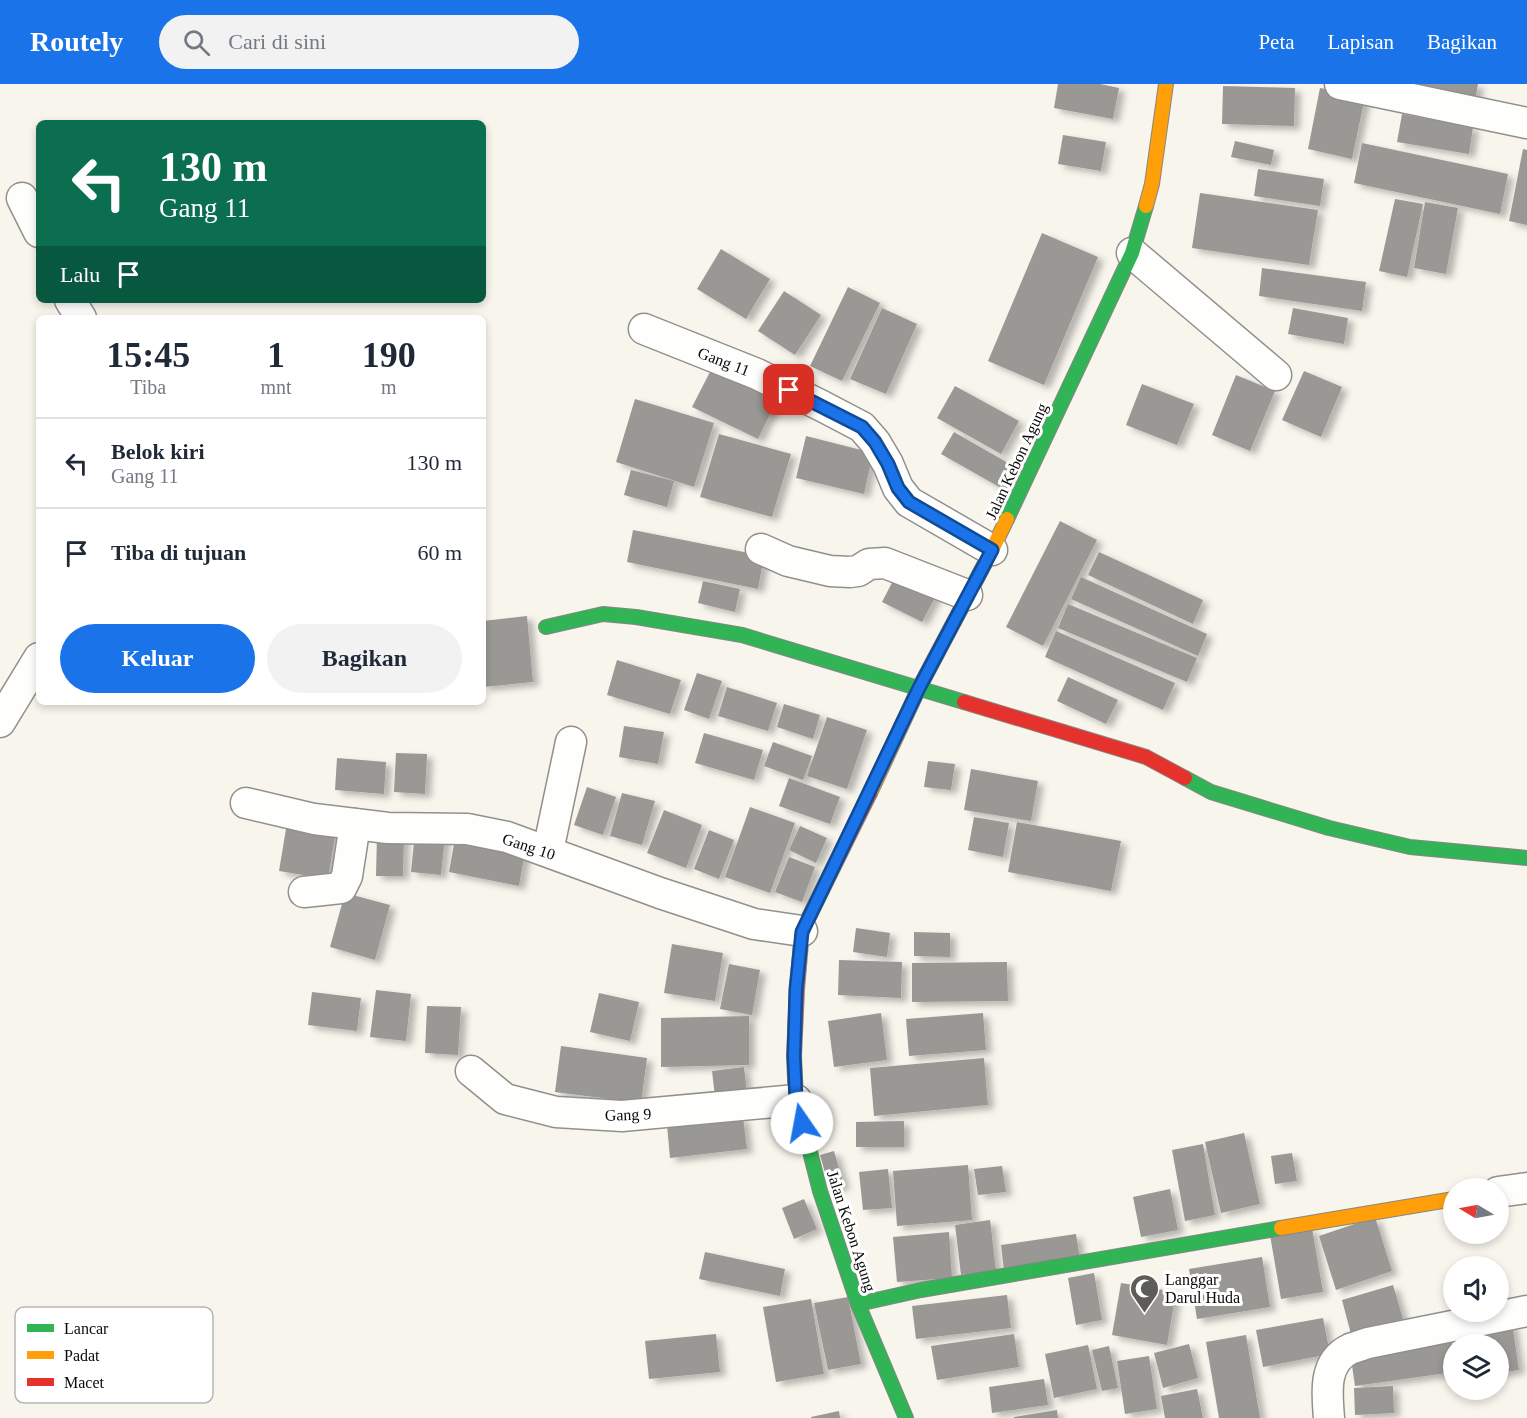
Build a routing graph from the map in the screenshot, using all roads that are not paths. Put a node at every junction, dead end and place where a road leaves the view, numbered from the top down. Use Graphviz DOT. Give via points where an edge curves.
graph roads {
  1 [pos="1166,84"];
  2 [pos="1340,84"];
  3 [pos="1527,123"];
  4 [pos="22,198"];
  5 [pos="36,226"];
  6 [pos="1132,253"];
  7 [pos="644,329"];
  8 [pos="1276,375"];
  9 [pos="761,549"];
  10 [pos="992,550"];
  11 [pos="967,595"];
  12 [pos="546,627"];
  13 [pos="36,663"];
  14 [pos="919,688"];
  15 [pos="0,722"];
  16 [pos="571,742"];
  17 [pos="246,803"];
  18 [pos="356,824"];
  19 [pos="549,851"];
  20 [pos="1527,858"];
  21 [pos="304,892"];
  22 [pos="802,932"];
  23 [pos="471,1071"];
  24 [pos="796,1100"];
  25 [pos="1527,1188"];
  26 [pos="1509,1190"];
  27 [pos="1443,1201"];
  28 [pos="858,1304"];
  29 [pos="1527,1311"];
  30 [pos="906,1418"];
  31 [pos="1329,1418"];
  1 -- 6 [label="main road, Jalan Kebon Agung" via="1152,184"];
  2 -- 3 [label="street"];
  4 -- 5 [label="street"];
  6 -- 8 [label="street"];
  6 -- 10 [label="main road, Jalan Kebon Agung"];
  7 -- 10 [label="street, Gang 11" via="757,374 862,427 875,442 909,502"];
  9 -- 11 [label="street" via="788,561 830,571 858,571 869,564 885,563"];
  10 -- 11 [label="main road, Jalan Kebon Agung"];
  11 -- 14 [label="main road, Jalan Kebon Agung"];
  12 -- 14 [label="main road" via="603,614 636,617 742,635"];
  13 -- 15 [label="street"];
  14 -- 20 [label="main road" via="1146,758 1211,792 1329,828 1410,847"];
  14 -- 22 [label="main road, Jalan Kebon Agung"];
  16 -- 19 [label="street"];
  17 -- 18 [label="street, Gang 10"];
  18 -- 19 [label="street, Gang 10" via="467,829"];
  18 -- 21 [label="street" via="347,876 341,888"];
  19 -- 22 [label="street, Gang 10" via="754,924"];
  22 -- 24 [label="main road, Jalan Kebon Agung" via="794,1056"];
  23 -- 24 [label="street, Gang 9" via="505,1099 556,1112 622,1116"];
  24 -- 28 [label="main road, Jalan Kebon Agung" via="820,1191"];
  25 -- 26 [label="street"];
  27 -- 28 [label="main road"];
  28 -- 30 [label="main road, Jalan Kebon Agung"];
  29 -- 31 [label="street" via="1349,1350 1337,1358 1331,1370 1327,1387"];
}
